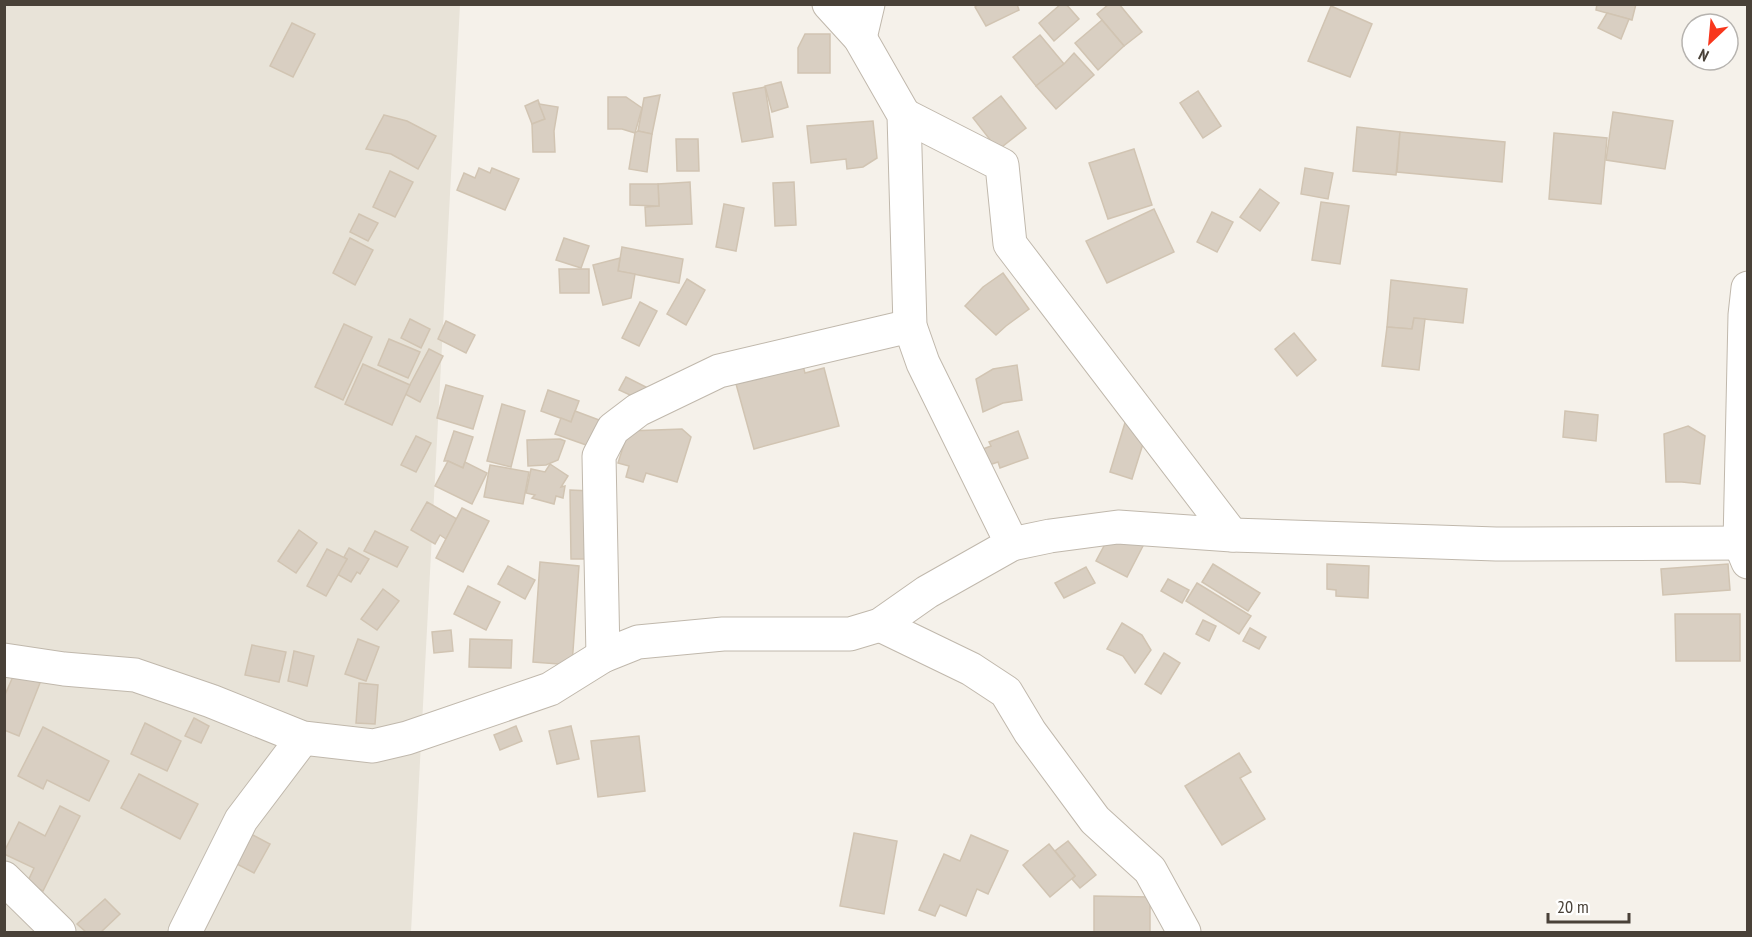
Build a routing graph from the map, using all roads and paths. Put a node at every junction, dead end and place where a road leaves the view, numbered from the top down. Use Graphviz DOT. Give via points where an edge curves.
graph roads {
  1 [pos="829,4"];
  2 [pos="868,4"];
  3 [pos="860,38"];
  4 [pos="904,115"];
  5 [pos="1748,288"];
  6 [pos="910,326"];
  7 [pos="1232,535"];
  8 [pos="1012,544"];
  9 [pos="1745,550"];
  10 [pos="880,625"];
  11 [pos="603,656"];
  12 [pos="4,660"];
  13 [pos="303,738"];
  14 [pos="4,878"];
  15 [pos="59,933"];
  16 [pos="185,933"];
  17 [pos="1184,933"];
  1 -- 3 [label="street"];
  2 -- 3 [label="street"];
  3 -- 4 [label="street"];
  4 -- 6 [label="street"];
  4 -- 7 [label="street" via="1002,165 1010,244"];
  5 -- 9 [label="street"];
  6 -- 8 [label="street" via="923,363"];
  6 -- 11 [label="street" via="719,371 638,410 613,429 600,456"];
  7 -- 8 [label="street" via="1118,527"];
  7 -- 9 [label="street"];
  8 -- 10 [label="street" via="927,592"];
  10 -- 11 [label="street" via="850,634 723,634 638,642"];
  10 -- 17 [label="street" via="971,669 1006,692 1030,732 1095,820 1150,870"];
  11 -- 13 [label="street" via="550,689 407,738 374,746"];
  12 -- 13 [label="street" via="135,675"];
  13 -- 16 [label="street" via="241,820"];
  14 -- 15 [label="street"];
}
